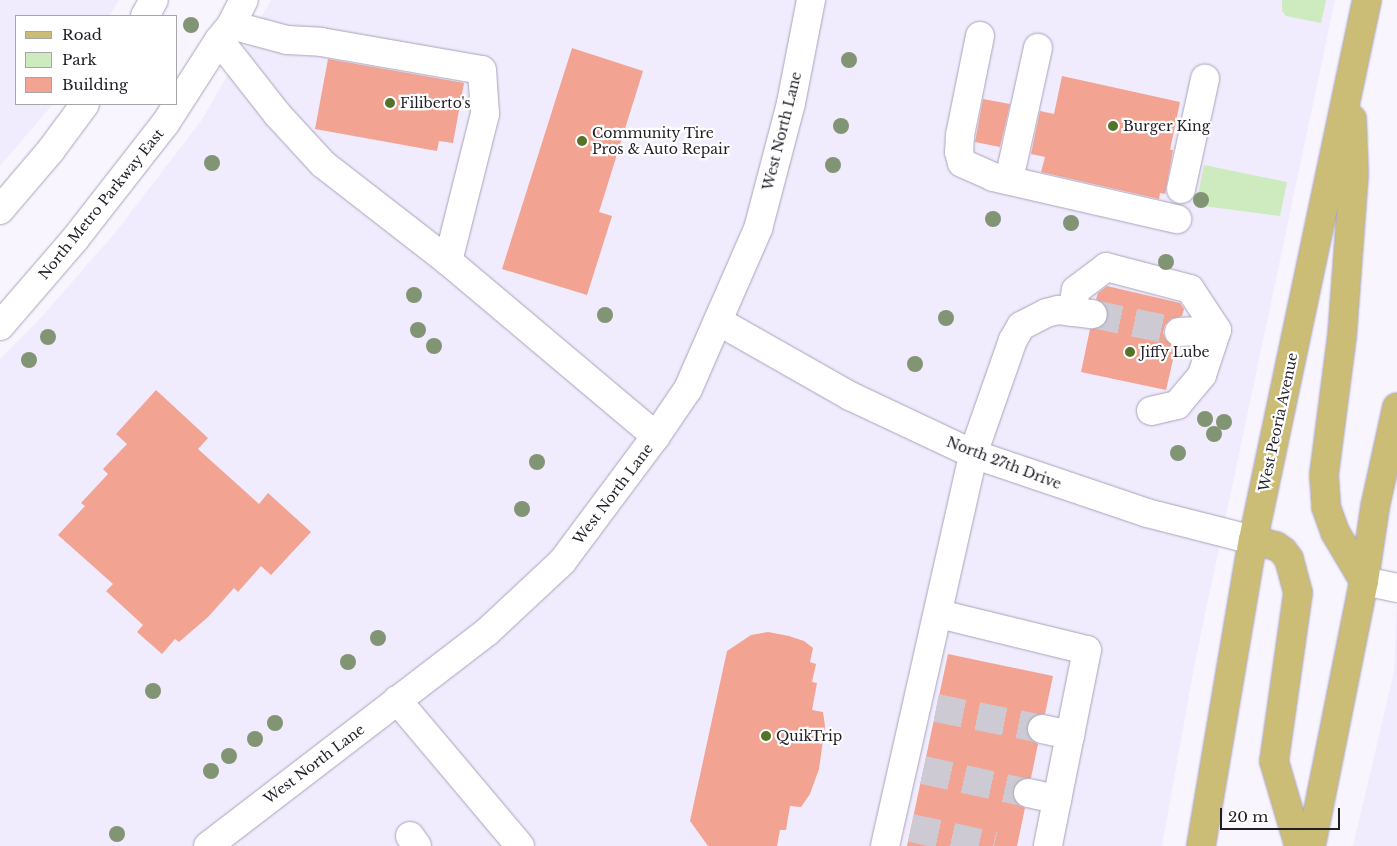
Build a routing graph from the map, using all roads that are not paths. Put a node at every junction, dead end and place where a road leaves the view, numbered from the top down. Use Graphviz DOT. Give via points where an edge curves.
graph roads {
  1 [pos="154,0"];
  2 [pos="244,0"];
  3 [pos="811,0"];
  4 [pos="1367,0"];
  5 [pos="146,15"];
  6 [pos="225,33"];
  7 [pos="980,36"];
  8 [pos="1038,48"];
  9 [pos="1350,77"];
  10 [pos="1205,79"];
  11 [pos="178,103"];
  12 [pos="84,105"];
  13 [pos="177,105"];
  14 [pos="1012,166"];
  15 [pos="1181,189"];
  16 [pos="0,210"];
  17 [pos="1178,219"];
  18 [pos="448,261"];
  19 [pos="718,322"];
  20 [pos="0,326"];
  21 [pos="1217,330"];
  22 [pos="1179,332"];
  23 [pos="1397,407"];
  24 [pos="1151,411"];
  25 [pos="656,436"];
  26 [pos="973,454"];
  27 [pos="1252,540"];
  28 [pos="1364,581"];
  29 [pos="1397,588"];
  30 [pos="939,614"];
  31 [pos="397,700"];
  32 [pos="1042,729"];
  33 [pos="1070,735"];
  34 [pos="1028,793"];
  35 [pos="1057,799"];
  36 [pos="895,833"];
  37 [pos="208,846"];
  38 [pos="520,846"];
  39 [pos="1048,846"];
  40 [pos="1201,846"];
  41 [pos="1299,846"];
  42 [pos="1311,846"];
  1 -- 5 [label="street"];
  2 -- 6 [label="street, North Metro Parkway East"];
  3 -- 19 [label="street, West North Lane" via="791,103 758,229"];
  4 -- 9 [label="main road, West Peoria Avenue"];
  6 -- 11 [label="street, North Metro Parkway East"];
  6 -- 18 [label="street" via="284,122 322,164"];
  6 -- 18 [label="street" via="320,42 482,70 485,114"];
  7 -- 17 [label="street" via="960,135 962,162 1000,179"];
  8 -- 14 [label="street"];
  9 -- 27 [label="main road, West Peoria Avenue"];
  9 -- 28 [label="main road" via="1354,174 1342,336 1324,475 1326,507 1335,532"];
  10 -- 15 [label="street"];
  12 -- 16 [label="street"];
  13 -- 20 [label="street, North Metro Parkway East" via="75,240"];
  18 -- 25 [label="street"];
  19 -- 25 [label="street, West North Lane" via="688,389"];
  19 -- 26 [label="street, North 27th Drive" via="850,396"];
  21 -- 22 [label="street"];
  21 -- 24 [label="street" via="1202,374 1178,405"];
  21 -- 26 [label="street" via="1190,289 1106,267 1076,290 1083,313 1058,310 1021,326 1013,340"];
  23 -- 28 [label="main road" via="1375,507"];
  25 -- 31 [label="street, West North Lane" via="562,562 488,631"];
  26 -- 27 [label="street, North 27th Drive" via="1138,510"];
  26 -- 30 [label="street"];
  27 -- 40 [label="main road, West Peoria Avenue"];
  27 -- 41 [label="main road" via="1283,550 1289,559 1298,592 1274,761"];
  28 -- 29 [label="street"];
  28 -- 42 [label="main road"];
  30 -- 33 [label="street" via="1086,650"];
  30 -- 36 [label="street" via="927,706"];
  31 -- 37 [label="street, West North Lane"];
  31 -- 38 [label="street"];
  32 -- 33 [label="street"];
  33 -- 35 [label="street"];
  34 -- 35 [label="street"];
  35 -- 39 [label="street"];
}
